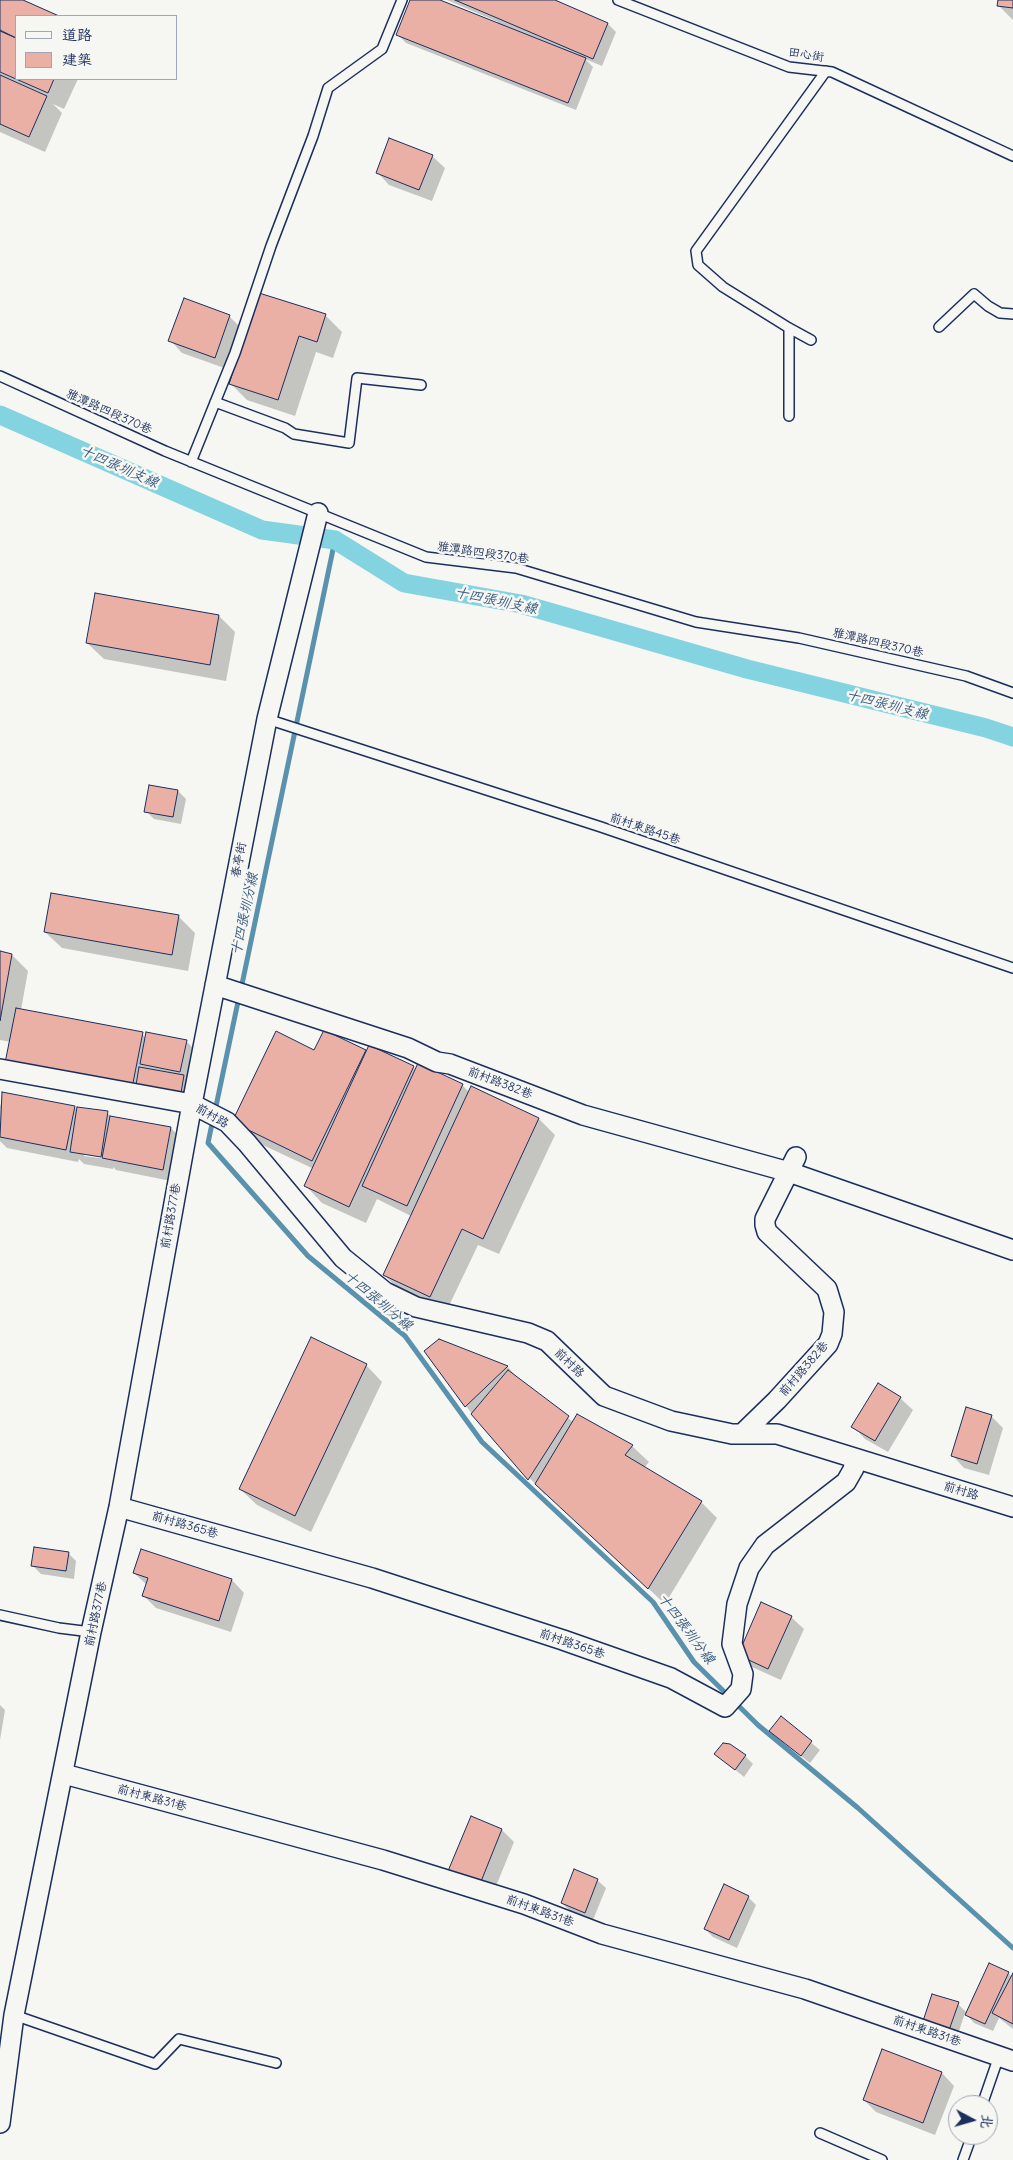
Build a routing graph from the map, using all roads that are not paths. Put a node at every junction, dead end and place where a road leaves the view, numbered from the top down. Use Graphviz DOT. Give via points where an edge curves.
graph roads {
  1 [pos="402,0"];
  2 [pos="618,0"];
  3 [pos="826,71"];
  4 [pos="1013,156"];
  5 [pos="1013,314"];
  6 [pos="939,327"];
  7 [pos="789,328"];
  8 [pos="811,340"];
  9 [pos="0,376"];
  10 [pos="421,385"];
  11 [pos="215,402"];
  12 [pos="789,416"];
  13 [pos="191,462"];
  14 [pos="314,529"];
  15 [pos="1013,693"];
  16 [pos="266,719"];
  17 [pos="1013,968"];
  18 [pos="215,985"];
  19 [pos="0,1069"];
  20 [pos="192,1104"];
  21 [pos="792,1164"];
  22 [pos="1013,1250"];
  23 [pos="742,1434"];
  24 [pos="853,1458"];
  25 [pos="120,1507"];
  26 [pos="1013,1507"];
  27 [pos="0,1615"];
  28 [pos="91,1632"];
  29 [pos="64,1774"];
  30 [pos="14,2015"];
  31 [pos="1006,2058"];
  32 [pos="276,2064"];
  33 [pos="987,2095"];
  34 [pos="0,2124"];
  35 [pos="820,2133"];
  36 [pos="968,2145"];
  37 [pos="882,2160"];
  38 [pos="963,2160"];
  1 -- 11 [label="lane" via="382,49 328,88"];
  2 -- 3 [label="lane, 田心街" via="789,67"];
  3 -- 4 [label="lane, 田心街"];
  3 -- 7 [label="lane" via="696,251 698,265 723,287"];
  5 -- 6 [label="lane" via="1000,313 974,294"];
  7 -- 8 [label="lane"];
  7 -- 12 [label="lane"];
  9 -- 13 [label="lane, 雅潭路四段370巷"];
  10 -- 11 [label="lane" via="357,378 350,443 294,434"];
  11 -- 13 [label="lane"];
  13 -- 14 [label="lane, 雅潭路四段370巷"];
  14 -- 15 [label="lane, 雅潭路四段370巷" via="426,557 516,568 696,622 799,638 966,676"];
  14 -- 16 [label="street, 春亭街"];
  16 -- 17 [label="lane, 前村東路45巷" via="601,827"];
  16 -- 18 [label="street, 春亭街"];
  18 -- 20 [label="street, 春亭街"];
  18 -- 21 [label="street, 前村路382巷" via="408,1048 437,1062 450,1064 583,1115"];
  19 -- 20 [label="street"];
  20 -- 23 [label="street, 前村路" via="227,1122 343,1258 385,1292 416,1307 528,1333 547,1341 604,1396 671,1421"];
  20 -- 25 [label="street, 前村路377巷"];
  21 -- 22 [label="street, 前村路382巷"];
  21 -- 23 [label="street, 前村路382巷" via="764,1219 765,1225 767,1232 827,1289 834,1312 832,1334 828,1344"];
  23 -- 24 [label="street, 前村路" via="777,1434"];
  24 -- 25 [label="street, 前村路365巷" via="854,1468 846,1482 765,1545 749,1568 737,1604 732,1644 743,1674 741,1688 725,1707 671,1678 563,1640 372,1578"];
  24 -- 26 [label="street, 前村路"];
  25 -- 28 [label="street, 前村路377巷"];
  27 -- 28 [label="lane"];
  28 -- 29 [label="street, 前村路377巷"];
  29 -- 30 [label="street, 前村路377巷"];
  29 -- 31 [label="street, 前村東路31巷" via="383,1860 524,1904 602,1934 805,1989"];
  30 -- 32 [label="lane" via="155,2064 179,2039"];
  30 -- 34 [label="street, 前村路377巷"];
  31 -- 33 [label="lane"];
  35 -- 37 [label="lane"];
  36 -- 38 [label="lane"];
}
